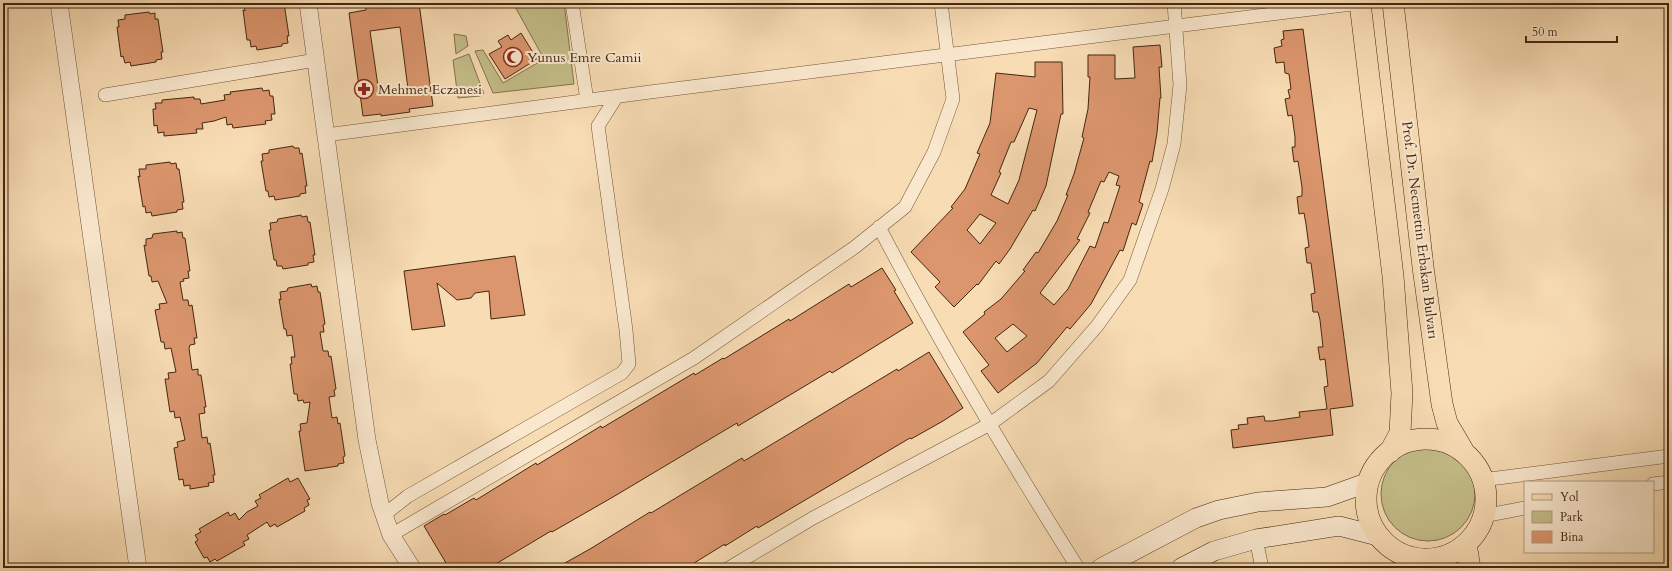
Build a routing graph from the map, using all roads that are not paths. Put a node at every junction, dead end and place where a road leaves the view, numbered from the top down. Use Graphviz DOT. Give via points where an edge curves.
graph roads {
  1 [pos="59,3"];
  2 [pos="308,3"];
  3 [pos="572,3"];
  4 [pos="941,3"];
  5 [pos="1174,3"];
  6 [pos="1360,3"];
  7 [pos="1393,3"];
  8 [pos="1176,26"];
  9 [pos="948,54"];
  10 [pos="316,60"];
  11 [pos="105,95"];
  12 [pos="617,96"];
  13 [pos="587,100"];
  14 [pos="326,135"];
  15 [pos="879,227"];
  16 [pos="990,424"];
  17 [pos="1390,452"];
  18 [pos="1464,452"];
  19 [pos="1669,456"];
  20 [pos="1482,480"];
  21 [pos="1368,482"];
  22 [pos="1669,482"];
  23 [pos="1654,484"];
  24 [pos="1524,508"];
  25 [pos="384,515"];
  26 [pos="1483,516"];
  27 [pos="391,535"];
  28 [pos="1378,536"];
  29 [pos="1256,539"];
  30 [pos="1466,544"];
  31 [pos="1410,562"];
  32 [pos="138,568"];
  33 [pos="412,568"];
  34 [pos="728,568"];
  35 [pos="1078,568"];
  36 [pos="1101,568"];
  37 [pos="1182,568"];
  38 [pos="1262,568"];
  39 [pos="1470,568"];
  1 -- 32 [label="street"];
  2 -- 10 [label="street"];
  3 -- 13 [label="street"];
  4 -- 9 [label="street"];
  5 -- 8 [label="street"];
  6 -- 8 [label="street"];
  6 -- 17 [label="main road" via="1393,276 1402,393 1400,433"];
  7 -- 18 [label="main road, Prof. Dr. Necmettin Erbakan Bulvarı" via="1423,267 1442,404 1447,423"];
  8 -- 9 [label="street"];
  8 -- 16 [label="street" via="1180,85 1174,144 1162,189 1130,280 1097,326 1049,381"];
  9 -- 12 [label="street"];
  9 -- 15 [label="street" via="953,99 934,152 905,207"];
  10 -- 11 [label="street"];
  10 -- 14 [label="street"];
  12 -- 13 [label="street"];
  12 -- 25 [label="street" via="598,126 629,364 622,373 408,496"];
  13 -- 14 [label="street"];
  14 -- 25 [label="street" via="367,440"];
  15 -- 16 [label="street" via="904,276"];
  15 -- 27 [label="street" via="855,247 694,358"];
  16 -- 34 [label="street" via="813,518"];
  16 -- 35 [label="street"];
  17 -- 18 [label="main road" via="1406,442 1425,439 1445,442"];
  17 -- 21 [label="main road" via="1377,465"];
  18 -- 20 [label="main road" via="1478,468"];
  19 -- 20 [label="street"];
  20 -- 26 [label="main road" via="1486,508"];
  21 -- 28 [label="main road" via="1366,501 1369,519"];
  21 -- 36 [label="main road" via="1327,497 1258,502 1219,510 1196,518"];
  22 -- 23 [label="street"];
  24 -- 26 [label="street"];
  25 -- 27 [label="street"];
  26 -- 30 [label="main road" via="1479,528"];
  27 -- 33 [label="street"];
  28 -- 29 [label="main road" via="1339,526"];
  28 -- 31 [label="main road"];
  29 -- 37 [label="main road" via="1214,551"];
  29 -- 38 [label="street"];
  30 -- 31 [label="main road" via="1448,555"];
  30 -- 39 [label="main road"];
}
